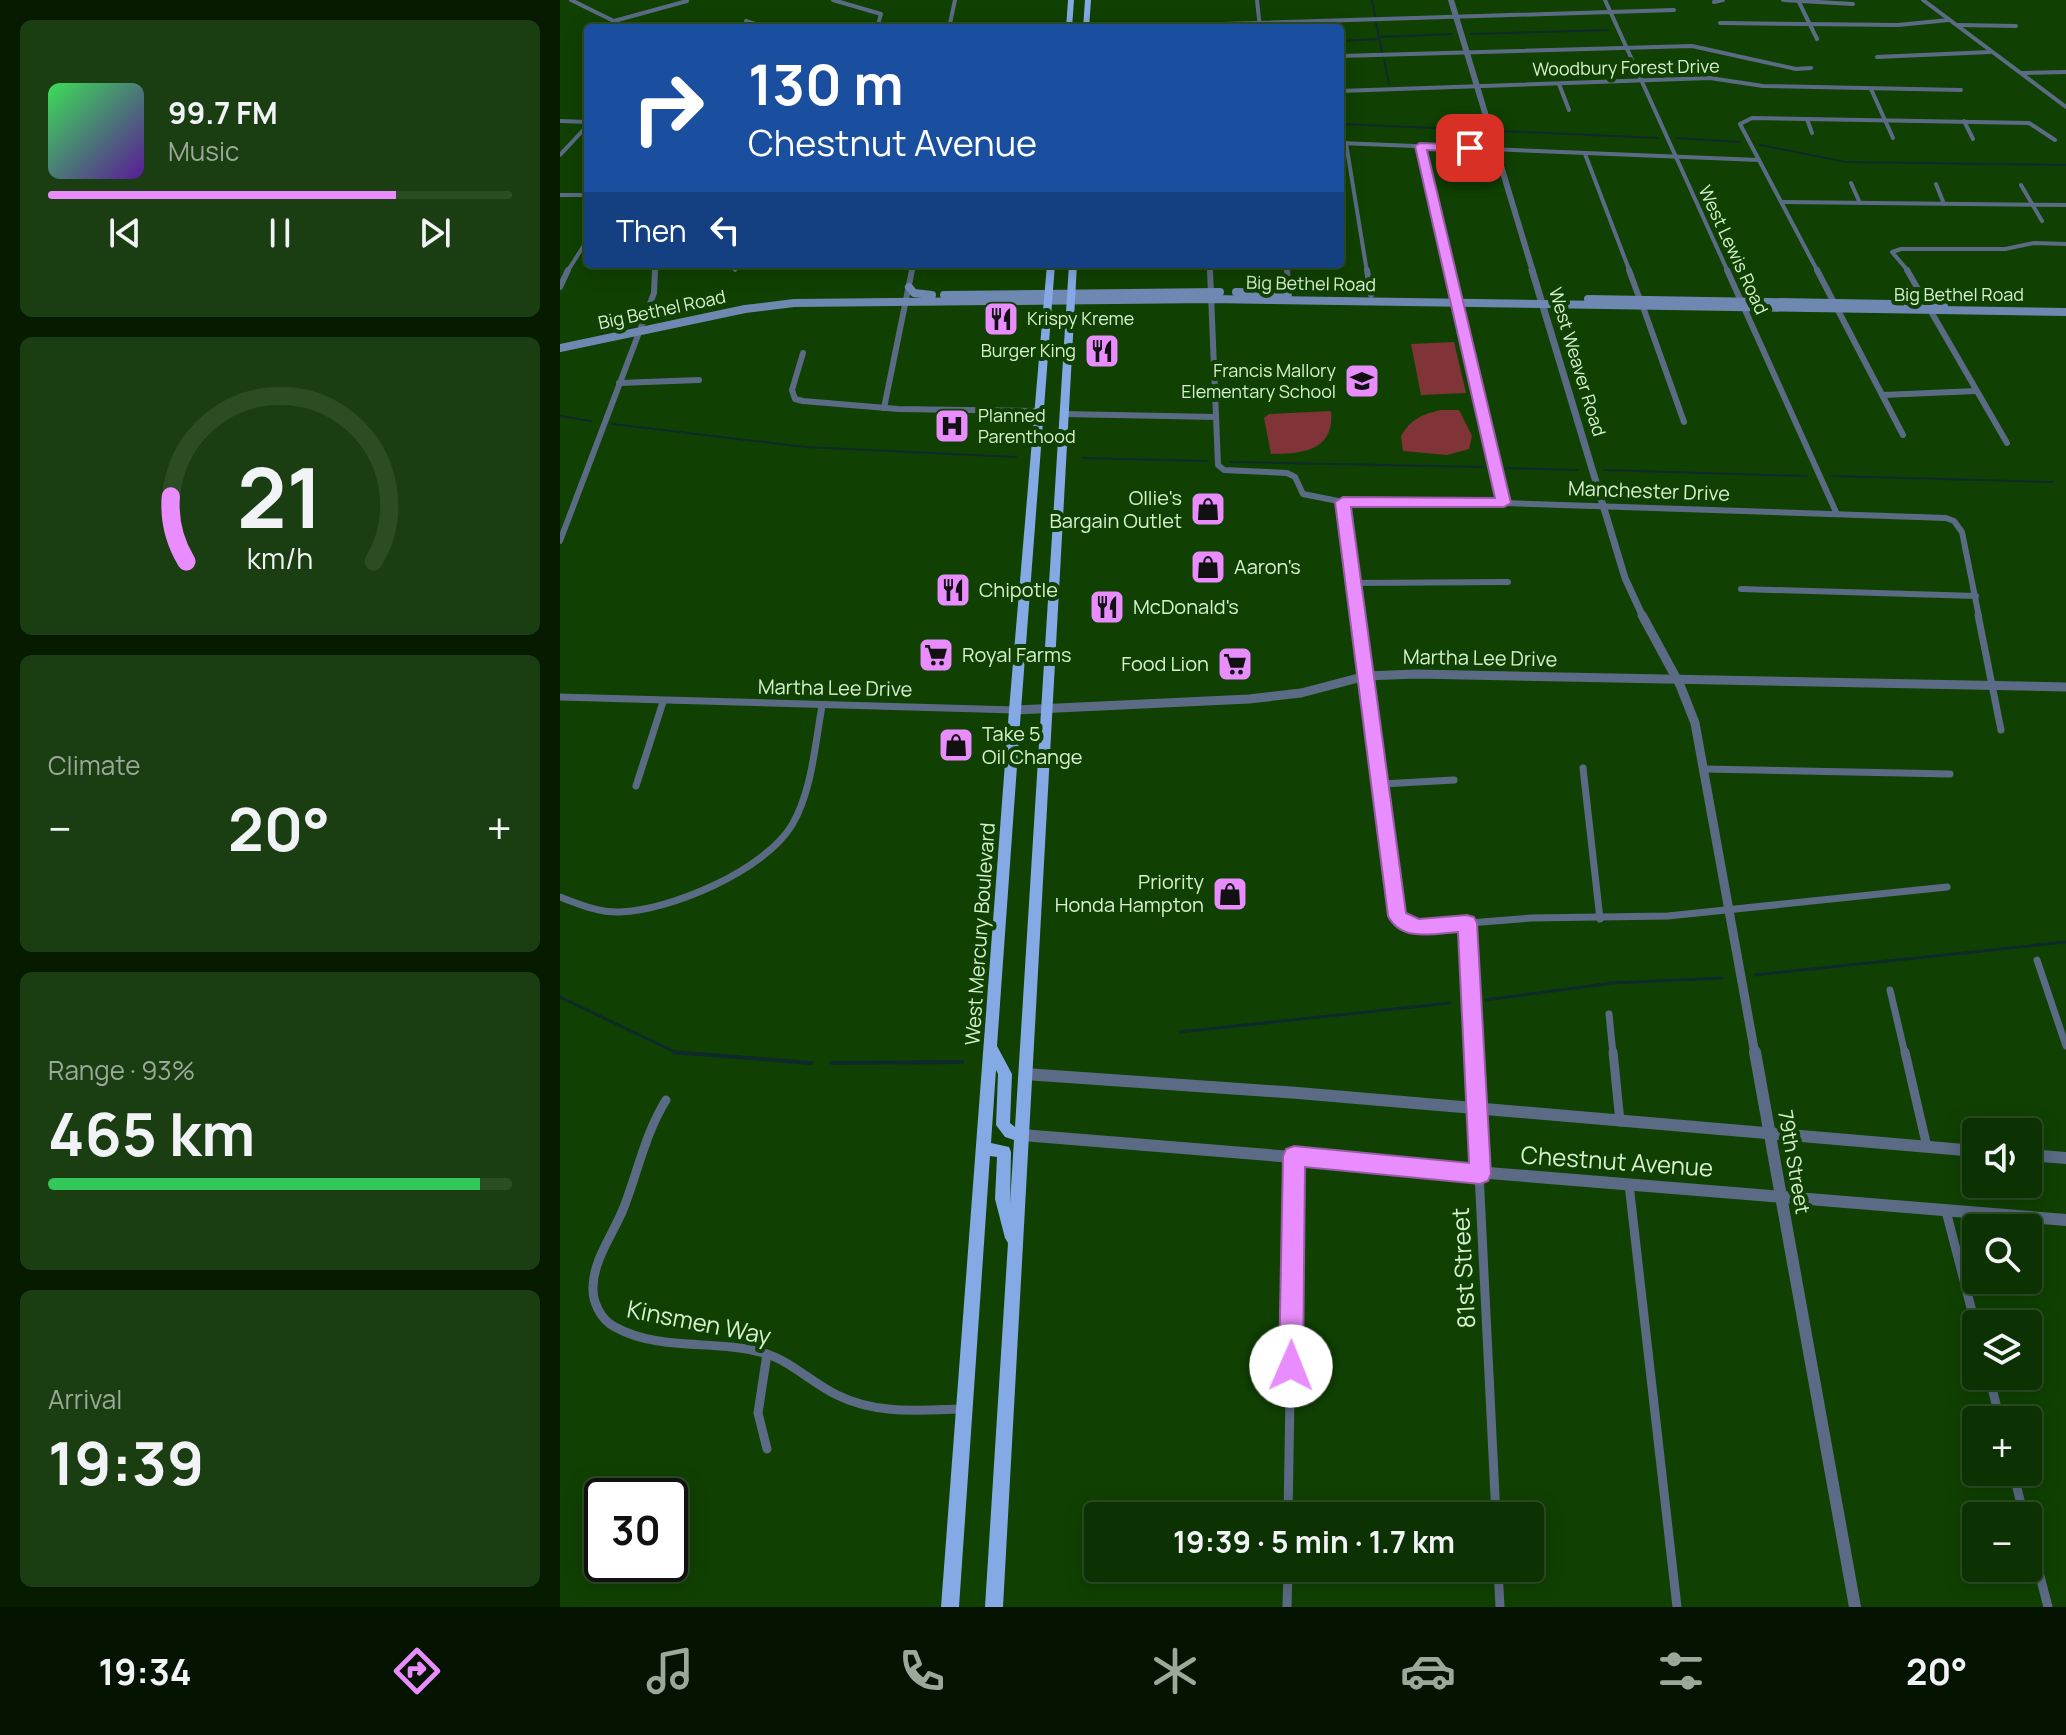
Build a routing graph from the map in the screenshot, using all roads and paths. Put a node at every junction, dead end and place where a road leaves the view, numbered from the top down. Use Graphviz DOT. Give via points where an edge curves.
graph roads {
  1 [pos="571,0"];
  2 [pos="833,0"];
  3 [pos="955,0"];
  4 [pos="1071,0"];
  5 [pos="1088,0"];
  6 [pos="1257,0"];
  7 [pos="1451,0"];
  8 [pos="1605,0"];
  9 [pos="1723,0"];
  10 [pos="1783,0"];
  11 [pos="1798,0"];
  12 [pos="1923,0"];
  13 [pos="687,1"];
  14 [pos="1714,2"];
  15 [pos="1853,4"];
  16 [pos="1674,10"];
  17 [pos="1611,12"];
  18 [pos="1455,17"];
  19 [pos="1949,20"];
  20 [pos="614,21"];
  21 [pos="746,21"];
  22 [pos="1720,23"];
  23 [pos="620,24"];
  24 [pos="755,24"];
  25 [pos="878,24"];
  26 [pos="950,24"];
  27 [pos="1069,24"];
  28 [pos="1086,24"];
  29 [pos="1260,24"];
  30 [pos="1284,24"];
  31 [pos="1809,24"];
  32 [pos="1956,25"];
  33 [pos="2016,26"];
  34 [pos="1817,39"];
  35 [pos="1626,48"];
  36 [pos="1990,52"];
  37 [pos="1468,53"];
  38 [pos="1344,56"];
  39 [pos="1877,57"];
  40 [pos="1811,68"];
  41 [pos="2066,72"];
  42 [pos="2020,73"];
  43 [pos="1641,81"];
  44 [pos="1559,84"];
  45 [pos="1477,86"];
  46 [pos="1871,89"];
  47 [pos="1961,90"];
  48 [pos="1344,91"];
  49 [pos="2066,107"];
  50 [pos="1569,110"];
  51 [pos="1807,119"];
  52 [pos="560,121"];
  53 [pos="1885,121"];
  54 [pos="1964,121"];
  55 [pos="584,124"];
  56 [pos="584,128"];
  57 [pos="1812,133"];
  58 [pos="1893,138"];
  59 [pos="1973,139"];
  60 [pos="2055,140"];
  61 [pos="1344,143"];
  62 [pos="1420,146"];
  63 [pos="1344,148"];
  64 [pos="1495,149"];
  65 [pos="1585,154"];
  66 [pos="560,155"];
  67 [pos="1675,158"];
  68 [pos="1759,160"];
  69 [pos="1851,183"];
  70 [pos="1936,184"];
  71 [pos="2021,185"];
  72 [pos="560,195"];
  73 [pos="584,195"];
  74 [pos="1782,202"];
  75 [pos="1860,203"];
  76 [pos="1944,204"];
  77 [pos="2032,205"];
  78 [pos="2066,205"];
  79 [pos="2042,221"];
  80 [pos="2066,244"];
  81 [pos="584,245"];
  82 [pos="655,268"];
  83 [pos="912,268"];
  84 [pos="1051,268"];
  85 [pos="1073,268"];
  86 [pos="1210,268"];
  87 [pos="1286,268"];
  88 [pos="560,287"];
  89 [pos="907,295"];
  90 [pos="1212,295"];
  91 [pos="1371,295"];
  92 [pos="1289,296"];
  93 [pos="1072,297"];
  94 [pos="1049,298"];
  95 [pos="1457,300"];
  96 [pos="1542,301"];
  97 [pos="1642,303"];
  98 [pos="1743,305"];
  99 [pos="2066,306"];
  100 [pos="1835,307"];
  101 [pos="1928,308"];
  102 [pos="2066,312"];
  103 [pos="640,328"];
  104 [pos="560,345"];
  105 [pos="803,353"];
  106 [pos="699,380"];
  107 [pos="619,383"];
  108 [pos="1976,391"];
  109 [pos="1883,395"];
  110 [pos="884,408"];
  111 [pos="1040,411"];
  112 [pos="1063,414"];
  113 [pos="1216,417"];
  114 [pos="1684,422"];
  115 [pos="1903,435"];
  116 [pos="2007,443"];
  117 [pos="1343,502"];
  118 [pos="1504,503"];
  119 [pos="1603,506"];
  120 [pos="1836,512"];
  121 [pos="560,541"];
  122 [pos="1508,582"];
  123 [pos="1353,583"];
  124 [pos="1741,589"];
  125 [pos="1976,596"];
  126 [pos="1366,676"];
  127 [pos="1679,679"];
  128 [pos="1993,684"];
  129 [pos="2066,687"];
  130 [pos="560,697"];
  131 [pos="663,702"];
  132 [pos="822,706"];
  133 [pos="1015,710"];
  134 [pos="1046,710"];
  135 [pos="1695,723"];
  136 [pos="2001,730"];
  137 [pos="1583,768"];
  138 [pos="1704,769"];
  139 [pos="1950,774"];
  140 [pos="1454,780"];
  141 [pos="1382,784"];
  142 [pos="636,786"];
  143 [pos="1947,887"];
  144 [pos="560,897"];
  145 [pos="1730,909"];
  146 [pos="1600,919"];
  147 [pos="1467,923"];
  148 [pos="2037,960"];
  149 [pos="1890,990"];
  150 [pos="1609,1014"];
  151 [pos="2066,1046"];
  152 [pos="992,1047"];
  153 [pos="1025,1074"];
  154 [pos="666,1100"];
  155 [pos="1477,1108"];
  156 [pos="1620,1122"];
  157 [pos="1770,1134"];
  158 [pos="1022,1135"];
  159 [pos="1927,1147"];
  160 [pos="984,1149"];
  161 [pos="1962,1150"];
  162 [pos="1294,1156"];
  163 [pos="2042,1156"];
  164 [pos="2066,1158"];
  165 [pos="1480,1174"];
  166 [pos="1629,1184"];
  167 [pos="1782,1197"];
  168 [pos="1946,1211"];
  169 [pos="2066,1220"];
  170 [pos="1015,1249"];
  171 [pos="1972,1310"];
  172 [pos="767,1354"];
  173 [pos="965,1409"];
  174 [pos="767,1449"];
  175 [pos="1288,1502"];
  176 [pos="1495,1502"];
  177 [pos="1288,1582"];
  178 [pos="1499,1582"];
  179 [pos="2042,1582"];
  180 [pos="950,1607"];
  181 [pos="994,1607"];
  182 [pos="1287,1607"];
  183 [pos="1500,1607"];
  184 [pos="1677,1607"];
  185 [pos="1855,1607"];
  186 [pos="2048,1607"];
  1 -- 20 [label="street"];
  2 -- 25 [label="street" via="881,14"];
  3 -- 26 [label="street"];
  4 -- 27 [label="highway"];
  5 -- 28 [label="highway"];
  6 -- 29 [label="street"];
  7 -- 18 [label="street, West Weaver Road"];
  8 -- 17 [label="street, West Lewis Road"];
  9 -- 14 [label="street"];
  10 -- 11 [label="street"];
  11 -- 15 [label="street"];
  11 -- 31 [label="street"];
  12 -- 19 [label="street"];
  13 -- 20 [label="street"];
  16 -- 17 [label="street"];
  17 -- 18 [label="street"];
  17 -- 35 [label="street, West Lewis Road"];
  18 -- 30 [label="street"];
  18 -- 37 [label="street, West Weaver Road"];
  19 -- 31 [label="street"];
  19 -- 32 [label="street"];
  20 -- 23 [label="street"];
  21 -- 24 [label="street"];
  22 -- 31 [label="street"];
  31 -- 34 [label="street"];
  32 -- 33 [label="street"];
  32 -- 36 [label="street"];
  35 -- 37 [label="street"];
  35 -- 40 [label="street" via="1702,47"];
  35 -- 43 [label="street, West Lewis Road"];
  36 -- 39 [label="street"];
  36 -- 42 [label="street"];
  37 -- 38 [label="street"];
  37 -- 45 [label="street, West Weaver Road"];
  41 -- 42 [label="street"];
  42 -- 49 [label="street"];
  43 -- 44 [label="street, Woodbury Forest Drive"];
  43 -- 46 [label="street, Woodbury Forest Drive" via="1710,78 1763,86"];
  43 -- 67 [label="street, West Lewis Road"];
  44 -- 45 [label="street, Woodbury Forest Drive"];
  44 -- 50 [label="street"];
  45 -- 48 [label="street, Woodbury Forest Drive"];
  45 -- 64 [label="street, West Weaver Road"];
  46 -- 47 [label="street, Woodbury Forest Drive"];
  46 -- 53 [label="street"];
  51 -- 53 [label="street"];
  51 -- 57 [label="street"];
  51 -- 68 [label="street" via="1742,121"];
  52 -- 55 [label="street"];
  53 -- 54 [label="street"];
  53 -- 58 [label="street"];
  54 -- 59 [label="street"];
  54 -- 60 [label="street" via="2029,123"];
  56 -- 66 [label="street"];
  61 -- 62 [label="street"];
  62 -- 64 [label="street"];
  62 -- 95 [label="street"];
  63 -- 91 [label="street"];
  64 -- 65 [label="street"];
  64 -- 96 [label="street, West Weaver Road"];
  65 -- 67 [label="street"];
  65 -- 97 [label="street"];
  67 -- 68 [label="street"];
  67 -- 98 [label="street, West Lewis Road"];
  68 -- 74 [label="street"];
  69 -- 75 [label="street"];
  70 -- 76 [label="street"];
  71 -- 77 [label="street"];
  72 -- 73 [label="street"];
  74 -- 75 [label="street"];
  74 -- 100 [label="street"];
  75 -- 76 [label="street"];
  76 -- 77 [label="street"];
  77 -- 78 [label="street"];
  77 -- 79 [label="street"];
  80 -- 101 [label="street" via="1895,250 1892,255 1912,276"];
  81 -- 88 [label="street"];
  82 -- 103 [label="street" via="654,293"];
  83 -- 89 [label="street"];
  84 -- 94 [label="highway, West Mercury Boulevard"];
  85 -- 93 [label="highway"];
  86 -- 90 [label="street"];
  87 -- 92 [label="street"];
  89 -- 94 [label="main road, Big Bethel Road"];
  89 -- 94 [label="main road, Big Bethel Road"];
  89 -- 103 [label="main road, Big Bethel Road" via="770,305"];
  89 -- 110 [label="street"];
  90 -- 92 [label="main road, Big Bethel Road"];
  90 -- 93 [label="main road, Big Bethel Road"];
  90 -- 113 [label="street"];
  91 -- 92 [label="main road, Big Bethel Road"];
  91 -- 95 [label="main road, Big Bethel Road"];
  92 -- 95 [label="main road, Big Bethel Road"];
  93 -- 94 [label="main road, Big Bethel Road"];
  93 -- 112 [label="highway"];
  94 -- 111 [label="highway, West Mercury Boulevard"];
  95 -- 96 [label="main road, Big Bethel Road"];
  95 -- 118 [label="street"];
  96 -- 97 [label="main road, Big Bethel Road"];
  96 -- 119 [label="street, West Weaver Road"];
  97 -- 98 [label="main road, Big Bethel Road"];
  97 -- 114 [label="street"];
  98 -- 100 [label="main road, Big Bethel Road"];
  98 -- 120 [label="street, West Lewis Road"];
  99 -- 101 [label="main road, Big Bethel Road"];
  100 -- 101 [label="main road, Big Bethel Road"];
  100 -- 109 [label="street"];
  101 -- 102 [label="main road, Big Bethel Road"];
  101 -- 108 [label="street"];
  103 -- 104 [label="main road, Big Bethel Road"];
  103 -- 107 [label="street"];
  105 -- 110 [label="street" via="792,390 795,399"];
  106 -- 107 [label="street"];
  107 -- 121 [label="street"];
  108 -- 109 [label="street"];
  108 -- 116 [label="street"];
  109 -- 115 [label="street"];
  110 -- 111 [label="street"];
  111 -- 133 [label="highway, West Mercury Boulevard"];
  112 -- 113 [label="street"];
  112 -- 134 [label="highway"];
  113 -- 117 [label="street, Manchester Drive" via="1218,465 1224,470 1287,473 1303,494"];
  117 -- 118 [label="street, Manchester Drive"];
  117 -- 123 [label="street"];
  118 -- 119 [label="street, Manchester Drive"];
  119 -- 120 [label="street, Manchester Drive"];
  119 -- 127 [label="street, West Weaver Road" via="1635,604"];
  120 -- 125 [label="street, Manchester Drive" via="1954,521 1962,532"];
  122 -- 123 [label="street"];
  123 -- 126 [label="street"];
  124 -- 125 [label="street"];
  125 -- 128 [label="street"];
  126 -- 127 [label="street, Martha Lee Drive"];
  126 -- 134 [label="street, Martha Lee Drive" via="1301,693 1249,699"];
  126 -- 141 [label="street"];
  127 -- 128 [label="street, Martha Lee Drive"];
  127 -- 135 [label="street, West Weaver Road"];
  128 -- 129 [label="street, Martha Lee Drive"];
  128 -- 136 [label="street"];
  130 -- 131 [label="street, Martha Lee Drive"];
  131 -- 132 [label="street, Martha Lee Drive"];
  131 -- 142 [label="street"];
  132 -- 133 [label="street, Martha Lee Drive"];
  132 -- 144 [label="street" via="791,827 747,866 657,906 621,912 589,909"];
  133 -- 134 [label="street, Martha Lee Drive"];
  133 -- 152 [label="highway, West Mercury Boulevard"];
  134 -- 153 [label="highway"];
  135 -- 138 [label="street, 79th Street"];
  137 -- 146 [label="street"];
  138 -- 139 [label="street"];
  138 -- 145 [label="street, 79th Street"];
  140 -- 141 [label="street"];
  141 -- 147 [label="street" via="1397,916 1419,927"];
  143 -- 145 [label="street"];
  145 -- 146 [label="street"];
  145 -- 157 [label="street, 79th Street"];
  146 -- 147 [label="street"];
  147 -- 155 [label="street, 81st Street"];
  148 -- 151 [label="street"];
  149 -- 159 [label="street"];
  150 -- 156 [label="street"];
  152 -- 158 [label="highway" via="1005,1074 1003,1125"];
  152 -- 160 [label="highway, West Mercury Boulevard"];
  153 -- 155 [label="street, Chestnut Avenue"];
  153 -- 158 [label="highway"];
  154 -- 172 [label="street, Kinsmen Way" via="648,1129 630,1191 598,1266 595,1303 612,1326 625,1333"];
  155 -- 156 [label="street, Chestnut Avenue"];
  155 -- 165 [label="street, 81st Street"];
  156 -- 157 [label="street, Chestnut Avenue"];
  157 -- 159 [label="street, Chestnut Avenue"];
  157 -- 167 [label="street, 79th Street"];
  158 -- 162 [label="street, Chestnut Avenue"];
  158 -- 170 [label="highway"];
  159 -- 161 [label="street, Chestnut Avenue"];
  160 -- 170 [label="highway" via="1004,1152 1002,1199"];
  160 -- 173 [label="highway, West Mercury Boulevard"];
  162 -- 165 [label="street, Chestnut Avenue"];
  162 -- 175 [label="street"];
  163 -- 164 [label="street"];
  165 -- 166 [label="street, Chestnut Avenue"];
  165 -- 176 [label="street, 81st Street"];
  166 -- 167 [label="street, Chestnut Avenue"];
  166 -- 184 [label="street"];
  167 -- 168 [label="street, Chestnut Avenue"];
  167 -- 185 [label="street, 79th Street"];
  168 -- 169 [label="street, Chestnut Avenue"];
  168 -- 171 [label="street"];
  170 -- 181 [label="highway"];
  172 -- 173 [label="street, Kinsmen Way" via="861,1405 899,1411"];
  172 -- 174 [label="street" via="756,1411"];
  173 -- 180 [label="highway, West Mercury Boulevard"];
  177 -- 182 [label="street"];
  178 -- 183 [label="street"];
  179 -- 186 [label="street"];
}
